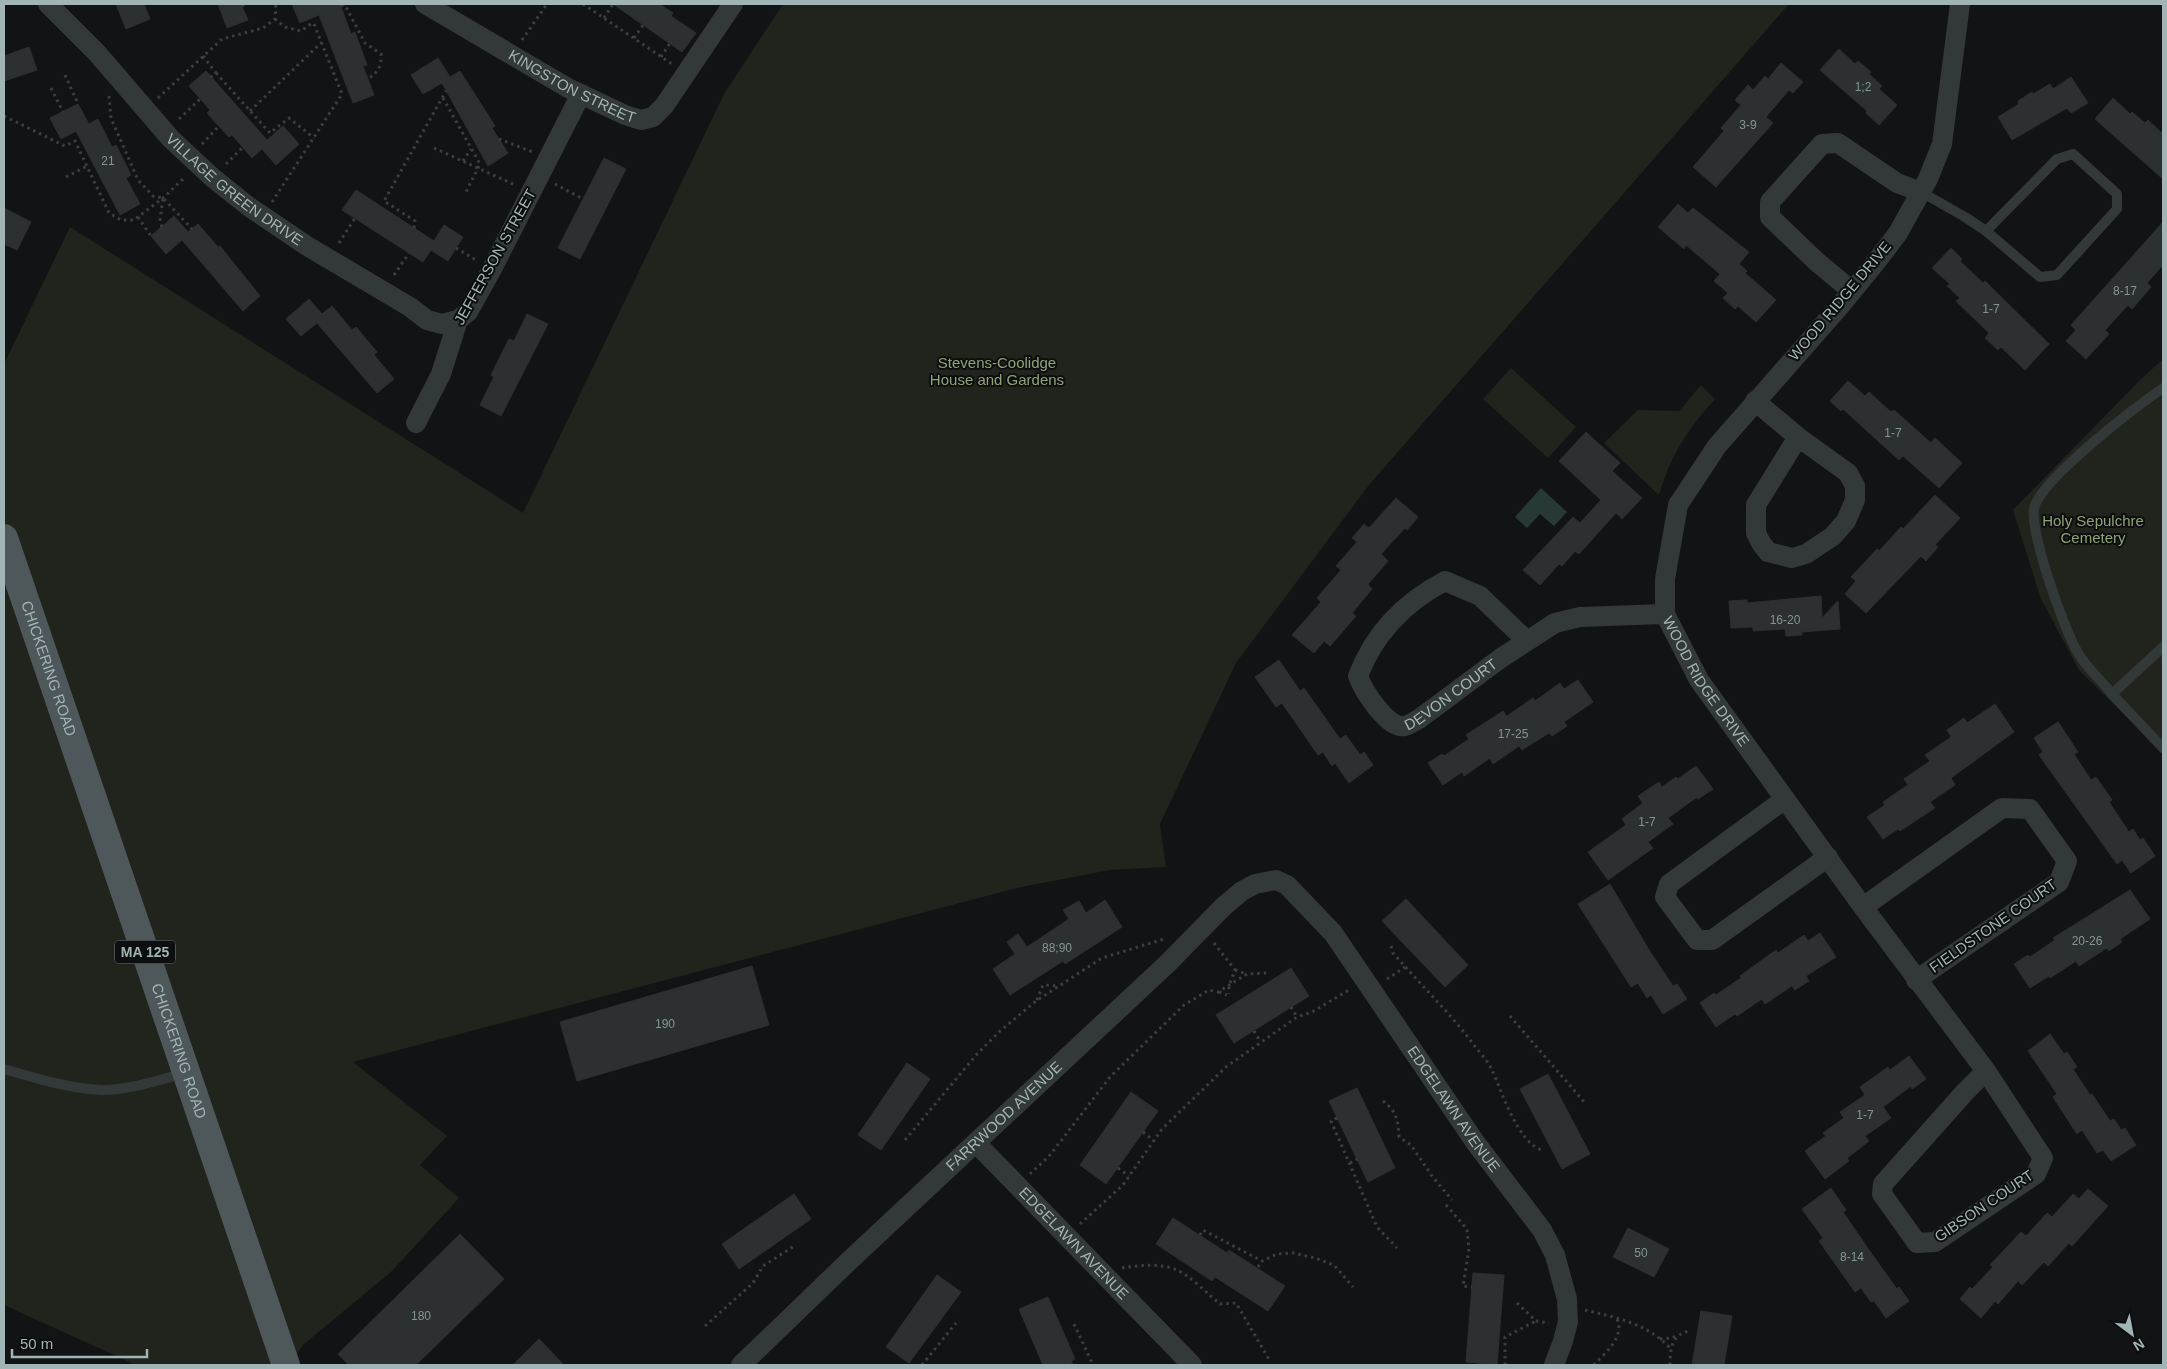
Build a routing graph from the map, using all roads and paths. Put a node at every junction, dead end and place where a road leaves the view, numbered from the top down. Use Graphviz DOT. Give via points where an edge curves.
graph roads {
  1 [pos="48,4"];
  2 [pos="276,4"];
  3 [pos="341,4"];
  4 [pos="425,4"];
  5 [pos="547,4"];
  6 [pos="583,4"];
  7 [pos="613,4"];
  8 [pos="733,4"];
  9 [pos="1960,4"];
  10 [pos="604,18"];
  11 [pos="275,19"];
  12 [pos="643,25"];
  13 [pos="634,38"];
  14 [pos="322,42"];
  15 [pos="670,43"];
  16 [pos="512,55"];
  17 [pos="203,56"];
  18 [pos="661,57"];
  19 [pos="216,73"];
  20 [pos="685,73"];
  21 [pos="65,75"];
  22 [pos="211,77"];
  23 [pos="368,79"];
  24 [pos="122,83"];
  25 [pos="51,88"];
  26 [pos="446,91"];
  27 [pos="582,94"];
  28 [pos="442,97"];
  29 [pos="200,99"];
  30 [pos="78,104"];
  31 [pos="146,111"];
  32 [pos="250,111"];
  33 [pos="63,112"];
  34 [pos="4,116"];
  35 [pos="165,132"];
  36 [pos="314,138"];
  37 [pos="499,139"];
  38 [pos="243,147"];
  39 [pos="434,148"];
  40 [pos="471,149"];
  41 [pos="550,158"];
  42 [pos="463,161"];
  43 [pos="198,164"];
  44 [pos="87,166"];
  45 [pos="478,167"];
  46 [pos="66,177"];
  47 [pos="213,178"];
  48 [pos="536,185"];
  49 [pos="466,192"];
  50 [pos="1921,192"];
  51 [pos="163,198"];
  52 [pos="583,199"];
  53 [pos="263,216"];
  54 [pos="138,217"];
  55 [pos="355,218"];
  56 [pos="162,227"];
  57 [pos="414,228"];
  58 [pos="192,229"];
  59 [pos="1986,231"];
  60 [pos="151,236"];
  61 [pos="456,248"];
  62 [pos="408,253"];
  63 [pos="328,259"];
  64 [pos="492,269"];
  65 [pos="383,290"];
  66 [pos="1852,291"];
  67 [pos="458,320"];
  68 [pos="2163,388"];
  69 [pos="1755,401"];
  70 [pos="416,423"];
  71 [pos="1798,437"];
  72 [pos="4,538"];
  73 [pos="1665,614"];
  74 [pos="1526,640"];
  75 [pos="2163,647"];
  76 [pos="2112,694"];
  77 [pos="2163,748"];
  78 [pos="1785,799"];
  79 [pos="1828,857"];
  80 [pos="1276,880"];
  81 [pos="1862,907"];
  82 [pos="1203,928"];
  83 [pos="1165,938"];
  84 [pos="1391,946"];
  85 [pos="1235,970"];
  86 [pos="1267,973"];
  87 [pos="1248,974"];
  88 [pos="1364,979"];
  89 [pos="1916,980"];
  90 [pos="1059,986"];
  91 [pos="1229,986"];
  92 [pos="1218,992"];
  93 [pos="1036,1001"];
  94 [pos="1291,1007"];
  95 [pos="1510,1016"];
  96 [pos="1297,1017"];
  97 [pos="1254,1031"];
  98 [pos="1260,1041"];
  99 [pos="4,1069"];
  100 [pos="1986,1071"];
  101 [pos="186,1073"];
  102 [pos="1383,1101"];
  103 [pos="1585,1103"];
  104 [pos="1337,1118"];
  105 [pos="1143,1132"];
  106 [pos="905,1140"];
  107 [pos="1154,1140"];
  108 [pos="976,1144"];
  109 [pos="1542,1150"];
  110 [pos="1357,1159"];
  111 [pos="1350,1163"];
  112 [pos="1118,1168"];
  113 [pos="1129,1176"];
  114 [pos="1018,1186"];
  115 [pos="1452,1200"];
  116 [pos="1446,1205"];
  117 [pos="1200,1235"];
  118 [pos="1067,1237"];
  119 [pos="796,1245"];
  120 [pos="1397,1248"];
  121 [pos="1262,1261"];
  122 [pos="1258,1267"];
  123 [pos="1108,1279"];
  124 [pos="1472,1287"];
  125 [pos="1353,1288"];
  126 [pos="1517,1303"];
  127 [pos="1567,1317"];
  128 [pos="1617,1318"];
  129 [pos="1536,1321"];
  130 [pos="1631,1322"];
  131 [pos="956,1323"];
  132 [pos="1074,1324"];
  133 [pos="705,1326"];
  134 [pos="1620,1329"];
  135 [pos="1691,1331"];
  136 [pos="1676,1336"];
  137 [pos="1660,1339"];
  138 [pos="1671,1349"];
  139 [pos="1270,1360"];
  140 [pos="286,1365"];
  141 [pos="741,1365"];
  142 [pos="922,1365"];
  143 [pos="1093,1365"];
  144 [pos="1192,1365"];
  145 [pos="1505,1365"];
  146 [pos="1554,1365"];
  147 [pos="1594,1365"];
  148 [pos="1670,1365"];
  1 -- 24 [label="street, VILLAGE GREEN DRIVE"];
  2 -- 11 [label="path"];
  3 -- 23 [label="path" via="346,7 365,43 381,54 382,62 377,72"];
  4 -- 16 [label="street, KINGSTON STREET"];
  5 -- 16 [label="path"];
  6 -- 10 [label="path"];
  7 -- 10 [label="path"];
  8 -- 20 [label="street, KINGSTON STREET"];
  9 -- 50 [label="street, WOOD RIDGE DRIVE" via="1942,144"];
  10 -- 13 [label="path"];
  11 -- 14 [label="path" via="285,27 301,31 312,23"];
  11 -- 17 [label="path" via="263,28 222,39"];
  12 -- 13 [label="path"];
  13 -- 18 [label="path"];
  14 -- 32 [label="path"];
  14 -- 36 [label="path" via="342,94"];
  15 -- 18 [label="path"];
  16 -- 27 [label="street, KINGSTON STREET"];
  17 -- 19 [label="path"];
  17 -- 31 [label="path"];
  18 -- 20 [label="path"];
  19 -- 22 [label="path"];
  19 -- 32 [label="path"];
  20 -- 27 [label="street, KINGSTON STREET" via="658,112 641,120"];
  21 -- 30 [label="path"];
  24 -- 31 [label="street, VILLAGE GREEN DRIVE"];
  24 -- 51 [label="path" via="108,97 111,118 138,180 154,196"];
  25 -- 33 [label="path"];
  26 -- 28 [label="path"];
  27 -- 41 [label="street, JEFFERSON STREET"];
  28 -- 40 [label="path"];
  28 -- 57 [label="path" via="384,201 416,221"];
  29 -- 35 [label="path"];
  31 -- 35 [label="street, VILLAGE GREEN DRIVE"];
  32 -- 36 [label="path" via="270,133 289,118"];
  34 -- 44 [label="path" via="65,146 75,141"];
  35 -- 43 [label="street, VILLAGE GREEN DRIVE"];
  36 -- 53 [label="path"];
  37 -- 41 [label="path"];
  38 -- 47 [label="path"];
  39 -- 42 [label="path"];
  40 -- 42 [label="path"];
  40 -- 45 [label="path" via="480,164"];
  41 -- 48 [label="street, JEFFERSON STREET"];
  42 -- 45 [label="path"];
  43 -- 47 [label="street, VILLAGE GREEN DRIVE"];
  43 -- 51 [label="path"];
  44 -- 46 [label="path"];
  44 -- 54 [label="path" via="109,213 121,220"];
  45 -- 48 [label="path"];
  45 -- 49 [label="path"];
  47 -- 53 [label="street, VILLAGE GREEN DRIVE"];
  48 -- 52 [label="path"];
  48 -- 64 [label="street, JEFFERSON STREET"];
  50 -- 59 [label="lane"];
  50 -- 66 [label="street, WOOD RIDGE DRIVE" via="1898,233"];
  50 -- 66 [label="street" via="1897,183 1838,143 1822,144 1770,202 1770,217"];
  51 -- 54 [label="path"];
  51 -- 56 [label="path"];
  51 -- 58 [label="path"];
  53 -- 63 [label="street, VILLAGE GREEN DRIVE"];
  54 -- 60 [label="path"];
  55 -- 63 [label="path"];
  59 -- 59 [label="lane" via="2058,159 2074,154 2117,194 2117,209 2057,275 2040,277"];
  61 -- 64 [label="path"];
  62 -- 65 [label="path"];
  63 -- 65 [label="street, VILLAGE GREEN DRIVE"];
  64 -- 67 [label="street, JEFFERSON STREET" via="468,312"];
  65 -- 67 [label="street, VILLAGE GREEN DRIVE" via="427,320 442,324"];
  66 -- 69 [label="street, WOOD RIDGE DRIVE"];
  67 -- 70 [label="street, JEFFERSON STREET" via="441,374"];
  68 -- 76 [label="lane" via="2071,463 2044,490 2034,506 2032,519 2053,595 2078,653"];
  69 -- 71 [label="street"];
  69 -- 73 [label="street, WOOD RIDGE DRIVE" via="1717,446 1678,505 1665,579"];
  71 -- 71 [label="street" via="1848,473 1855,486 1855,500 1846,521 1833,536 1806,554 1792,558 1768,552 1761,543 1756,533 1756,505"];
  72 -- 101 [label="main road, CHICKERING ROAD / MA 125"];
  73 -- 74 [label="street, DEVON COURT" via="1580,617 1555,623"];
  73 -- 78 [label="street, WOOD RIDGE DRIVE" via="1700,680"];
  74 -- 74 [label="street, DEVON COURT" via="1419,719 1404,726 1387,720 1362,688 1358,676 1372,646 1406,606 1445,581 1480,596"];
  75 -- 76 [label="lane"];
  76 -- 77 [label="lane"];
  78 -- 79 [label="street, WOOD RIDGE DRIVE"];
  78 -- 79 [label="street" via="1669,884 1665,896 1697,940 1712,940"];
  79 -- 81 [label="street, WOOD RIDGE DRIVE"];
  80 -- 82 [label="street, FARRWOOD AVENUE" via="1255,884 1242,891"];
  80 -- 88 [label="street, EDGELAWN AVENUE" via="1287,885 1333,933"];
  81 -- 89 [label="street, WOOD RIDGE DRIVE"];
  81 -- 89 [label="street, FIELDSTONE COURT" via="2002,808 2030,809 2067,861 2059,882"];
  82 -- 85 [label="path"];
  82 -- 108 [label="street, FARRWOOD AVENUE"];
  83 -- 90 [label="path" via="1102,958"];
  84 -- 109 [label="path" via="1393,953 1455,1019 1491,1068 1526,1140"];
  85 -- 87 [label="path"];
  85 -- 91 [label="path"];
  86 -- 87 [label="path"];
  87 -- 91 [label="path"];
  88 -- 96 [label="path" via="1339,997"];
  88 -- 127 [label="street, EDGELAWN AVENUE" via="1475,1142 1542,1230 1555,1255 1567,1299"];
  89 -- 100 [label="street, WOOD RIDGE DRIVE"];
  90 -- 93 [label="path"];
  90 -- 93 [label="path" via="1042,985"];
  91 -- 92 [label="path"];
  91 -- 92 [label="path" via="1228,994"];
  92 -- 114 [label="path" via="1209,990 1184,1004 1110,1076 1050,1155"];
  93 -- 106 [label="path" via="977,1054"];
  94 -- 96 [label="path"];
  95 -- 103 [label="path"];
  96 -- 98 [label="path"];
  97 -- 98 [label="path"];
  98 -- 107 [label="path" via="1203,1087"];
  99 -- 101 [label="lane" via="103,1090 129,1088"];
  100 -- 100 [label="street, GIBSON COURT" via="2043,1158 2036,1174 1951,1232 1935,1242 1917,1243 1882,1194 1883,1184"];
  101 -- 140 [label="main road, CHICKERING ROAD / MA 125"];
  102 -- 115 [label="path" via="1393,1108 1399,1136 1411,1145"];
  104 -- 111 [label="path" via="1332,1121"];
  105 -- 107 [label="path"];
  107 -- 113 [label="path"];
  108 -- 114 [label="street, EDGELAWN AVENUE"];
  108 -- 141 [label="street, FARRWOOD AVENUE"];
  110 -- 111 [label="path"];
  111 -- 120 [label="path" via="1377,1227"];
  112 -- 113 [label="path"];
  113 -- 118 [label="path"];
  114 -- 118 [label="street, EDGELAWN AVENUE"];
  116 -- 124 [label="path" via="1467,1229 1469,1249 1464,1286"];
  117 -- 121 [label="path" via="1204,1230"];
  118 -- 123 [label="street, EDGELAWN AVENUE"];
  119 -- 133 [label="path" via="763,1266 753,1283"];
  121 -- 122 [label="path"];
  121 -- 125 [label="path" via="1277,1254 1293,1253 1315,1258 1334,1265"];
  123 -- 139 [label="path" via="1120,1269 1138,1265 1179,1270 1220,1304 1236,1303"];
  123 -- 144 [label="street, EDGELAWN AVENUE"];
  126 -- 129 [label="path"];
  127 -- 128 [label="path"];
  127 -- 129 [label="path"];
  127 -- 146 [label="street, EDGELAWN AVENUE"];
  128 -- 130 [label="path"];
  128 -- 134 [label="path"];
  129 -- 145 [label="path" via="1505,1337"];
  130 -- 134 [label="path"];
  130 -- 137 [label="path"];
  131 -- 142 [label="path"];
  132 -- 143 [label="path"];
  134 -- 147 [label="path" via="1613,1345"];
  135 -- 136 [label="path"];
  136 -- 137 [label="path"];
  136 -- 138 [label="path"];
  137 -- 138 [label="path"];
  138 -- 148 [label="path"];
}
